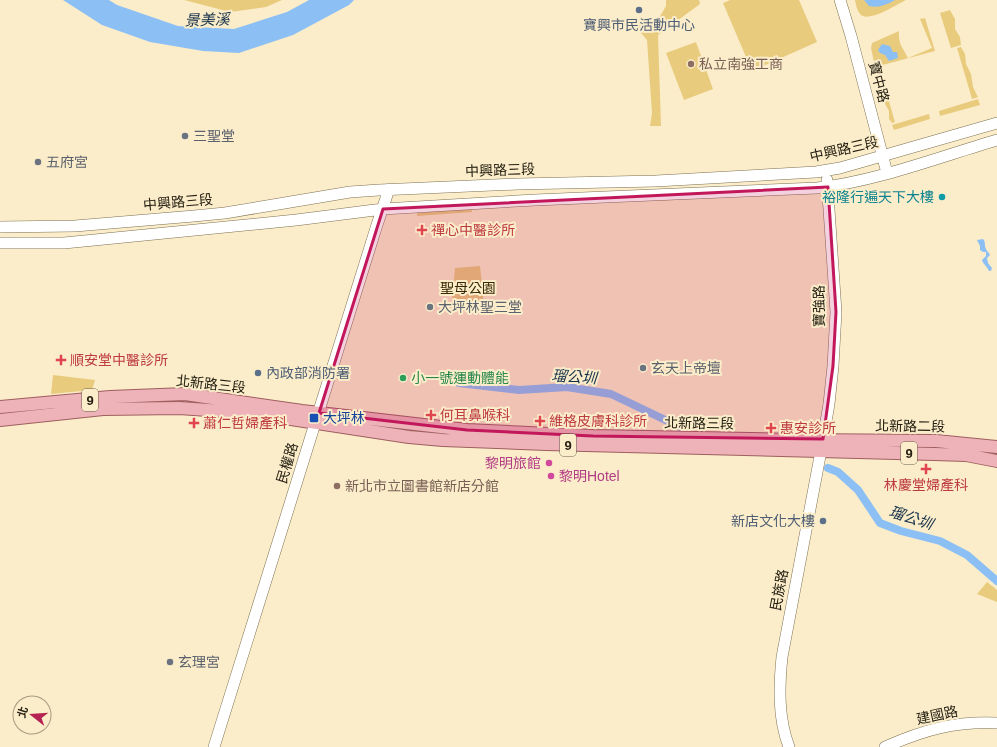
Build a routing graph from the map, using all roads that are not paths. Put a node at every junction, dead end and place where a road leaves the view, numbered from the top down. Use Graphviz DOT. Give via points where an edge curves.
graph roads {
  1 [pos="840,0"];
  2 [pos="997,123"];
  3 [pos="997,140"];
  4 [pos="883,156"];
  5 [pos="826,171"];
  6 [pos="887,173"];
  7 [pos="828,187"];
  8 [pos="389,189"];
  9 [pos="383,209"];
  10 [pos="0,226"];
  11 [pos="61,227"];
  12 [pos="4,243"];
  13 [pos="1,407"];
  14 [pos="318,417"];
  15 [pos="2,420"];
  16 [pos="822,445"];
  17 [pos="997,447"];
  18 [pos="997,461"];
  19 [pos="997,724"];
  20 [pos="214,747"];
  21 [pos="789,747"];
  22 [pos="885,747"];
  1 -- 4 [label="street, 寶中路"];
  2 -- 4 [label="street, 中興路三段"];
  3 -- 6 [label="street, 中興路三段"];
  4 -- 5 [label="street, 中興路三段"];
  4 -- 6 [label="street, 寶中路"];
  5 -- 7 [label="street, 寶強路"];
  5 -- 8 [label="street, 中興路三段" via="656,181"];
  6 -- 7 [label="street, 中興路三段"];
  7 -- 9 [label="street, 中興路三段"];
  7 -- 16 [label="street, 寶強路" via="836,312 834,366"];
  8 -- 9 [label="street, 民權路"];
  8 -- 11 [label="street, 中興路三段" via="350,192 217,214"];
  9 -- 12 [label="street, 中興路三段" via="64,244"];
  9 -- 14 [label="street, 民權路"];
  10 -- 11 [label="street, 中興路三段"];
  11 -- 12 [label="street" via="53,231 10,232"];
  13 -- 14 [label="main road, 北新路三段 / 9" via="110,397 179,394"];
  14 -- 15 [label="main road, 北新路三段 / 9" via="179,408 103,409"];
  14 -- 16 [label="main road, 北新路三段 / 9" via="467,430 593,436 797,440"];
  14 -- 20 [label="street, 民權路"];
  16 -- 17 [label="main road, 北新路二段 / 9" via="936,441"];
  16 -- 18 [label="main road, 北新路二段 / 9" via="966,455"];
  16 -- 21 [label="street, 民族路" via="782,657 780,713"];
  19 -- 22 [label="street, 建國路" via="958,724 936,728"];
}
